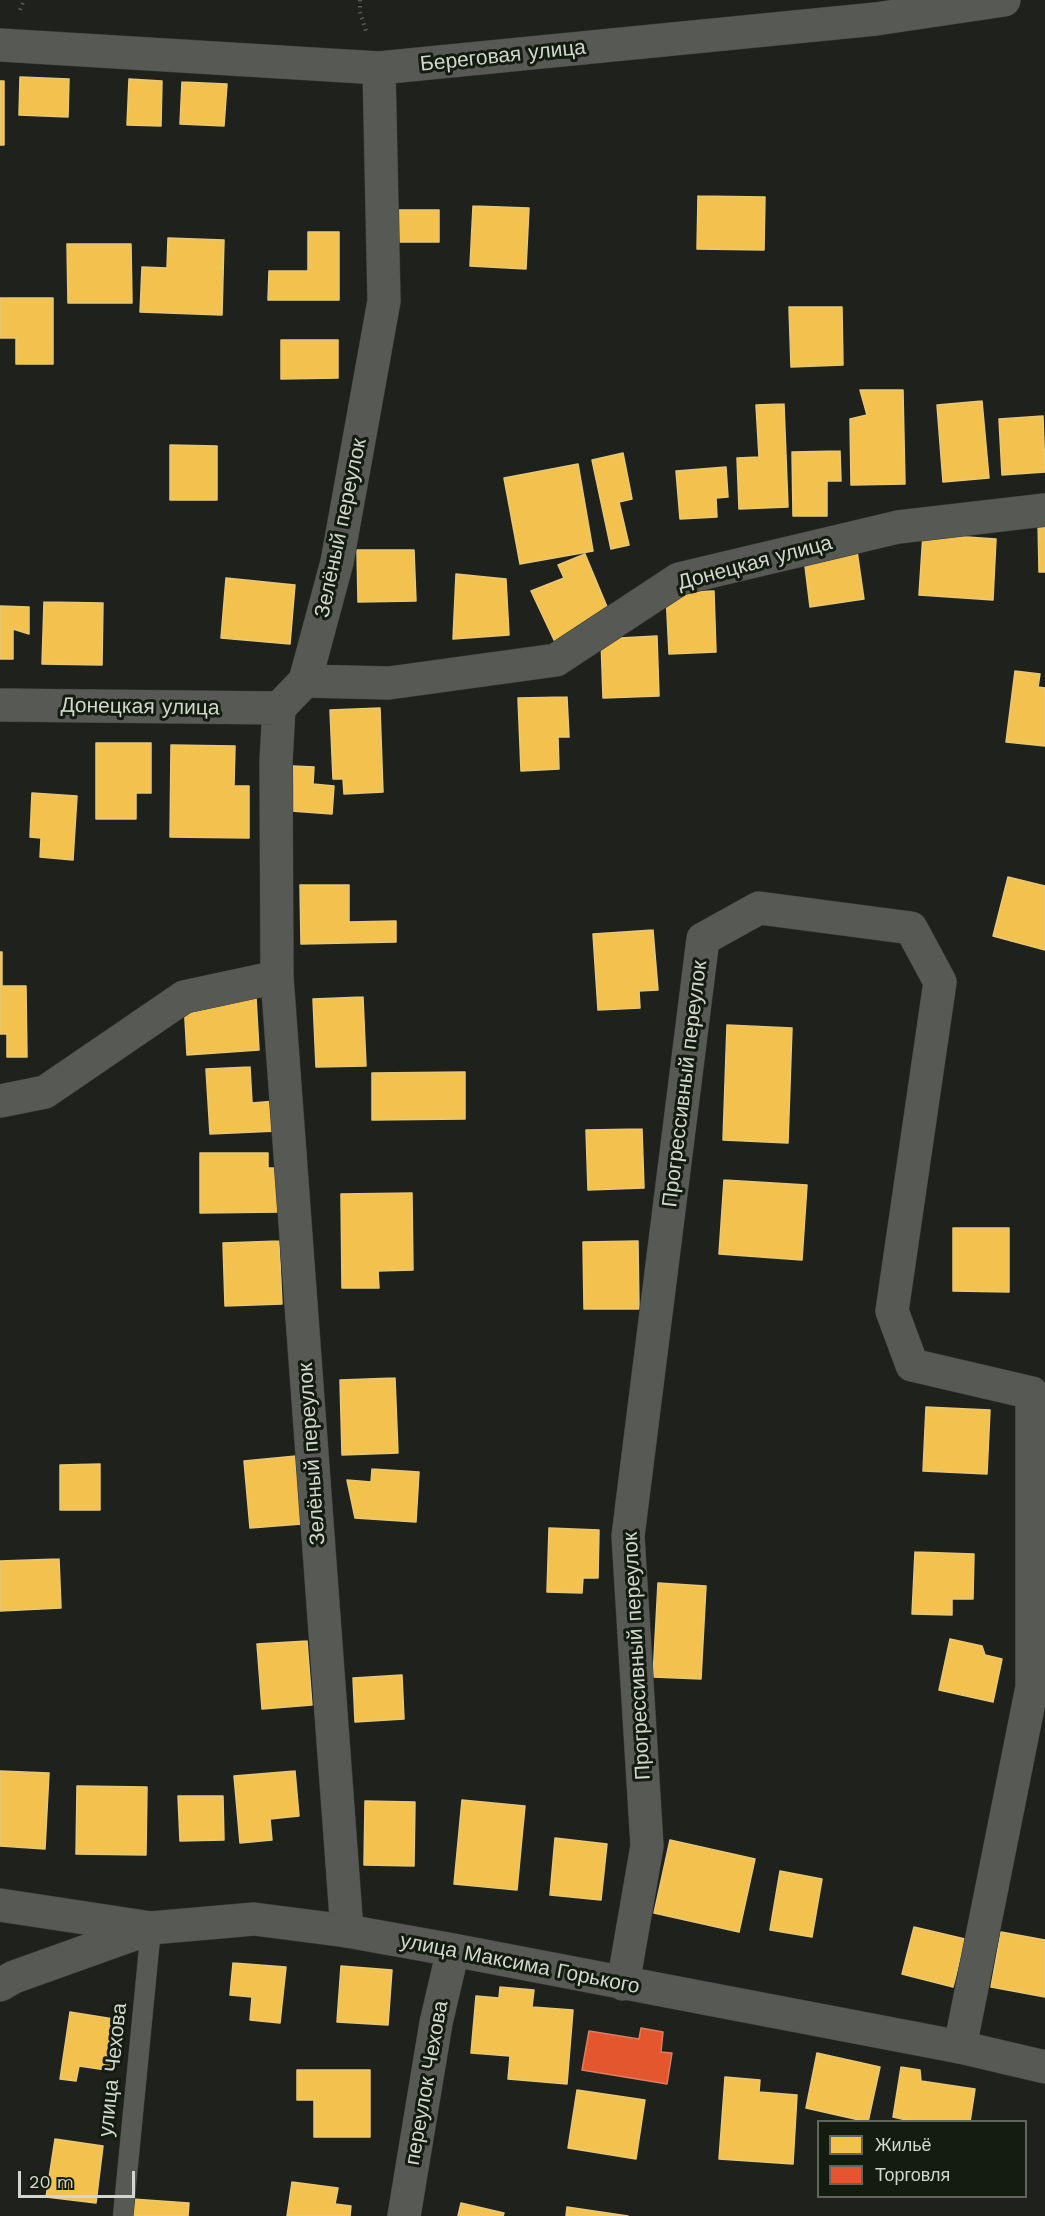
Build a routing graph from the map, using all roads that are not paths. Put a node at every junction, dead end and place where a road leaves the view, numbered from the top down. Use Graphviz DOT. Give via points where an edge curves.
graph roads {
  1 [pos="1004,0"];
  2 [pos="0,45"];
  3 [pos="379,68"];
  4 [pos="1045,510"];
  5 [pos="305,681"];
  6 [pos="0,705"];
  7 [pos="279,708"];
  8 [pos="277,977"];
  9 [pos="0,1101"];
  10 [pos="1039,1649"];
  11 [pos="0,1905"];
  12 [pos="151,1928"];
  13 [pos="347,1931"];
  14 [pos="453,1950"];
  15 [pos="623,1984"];
  16 [pos="0,1985"];
  17 [pos="960,2047"];
  18 [pos="1045,2067"];
  19 [pos="123,2216"];
  20 [pos="405,2216"];
  1 -- 3 [label="street, Береговая улица" via="876,19"];
  2 -- 3 [label="street, Береговая улица"];
  3 -- 5 [label="street, Зелёный переулок" via="384,301 337,562"];
  4 -- 5 [label="street, Донецкая улица" via="898,527 679,579 556,660 389,683"];
  5 -- 7 [label="street, Зелёный переулок"];
  6 -- 7 [label="street, Донецкая улица"];
  7 -- 8 [label="street, Зелёный переулок"];
  8 -- 9 [label="street" via="184,998 45,1092"];
  8 -- 13 [label="street, Зелёный переулок"];
  10 -- 15 [label="street, Прогрессивный переулок" via="1032,1393 912,1365 892,1311 940,982 911,928 759,908 703,939 628,1536 647,1846"];
  10 -- 17 [label="street, Прогрессивный переулок"];
  11 -- 12 [label="street"];
  12 -- 13 [label="street, улица Максима Горького" via="254,1919"];
  12 -- 16 [label="street, улица Максима Горького"];
  12 -- 19 [label="lane, улица Чехова"];
  13 -- 14 [label="street, улица Максима Горького"];
  14 -- 15 [label="street, улица Максима Горького"];
  14 -- 20 [label="street, переулок Чехова" via="436,2023"];
  15 -- 17 [label="street, улица Максима Горького"];
  17 -- 18 [label="street, улица Максима Горького"];
}
